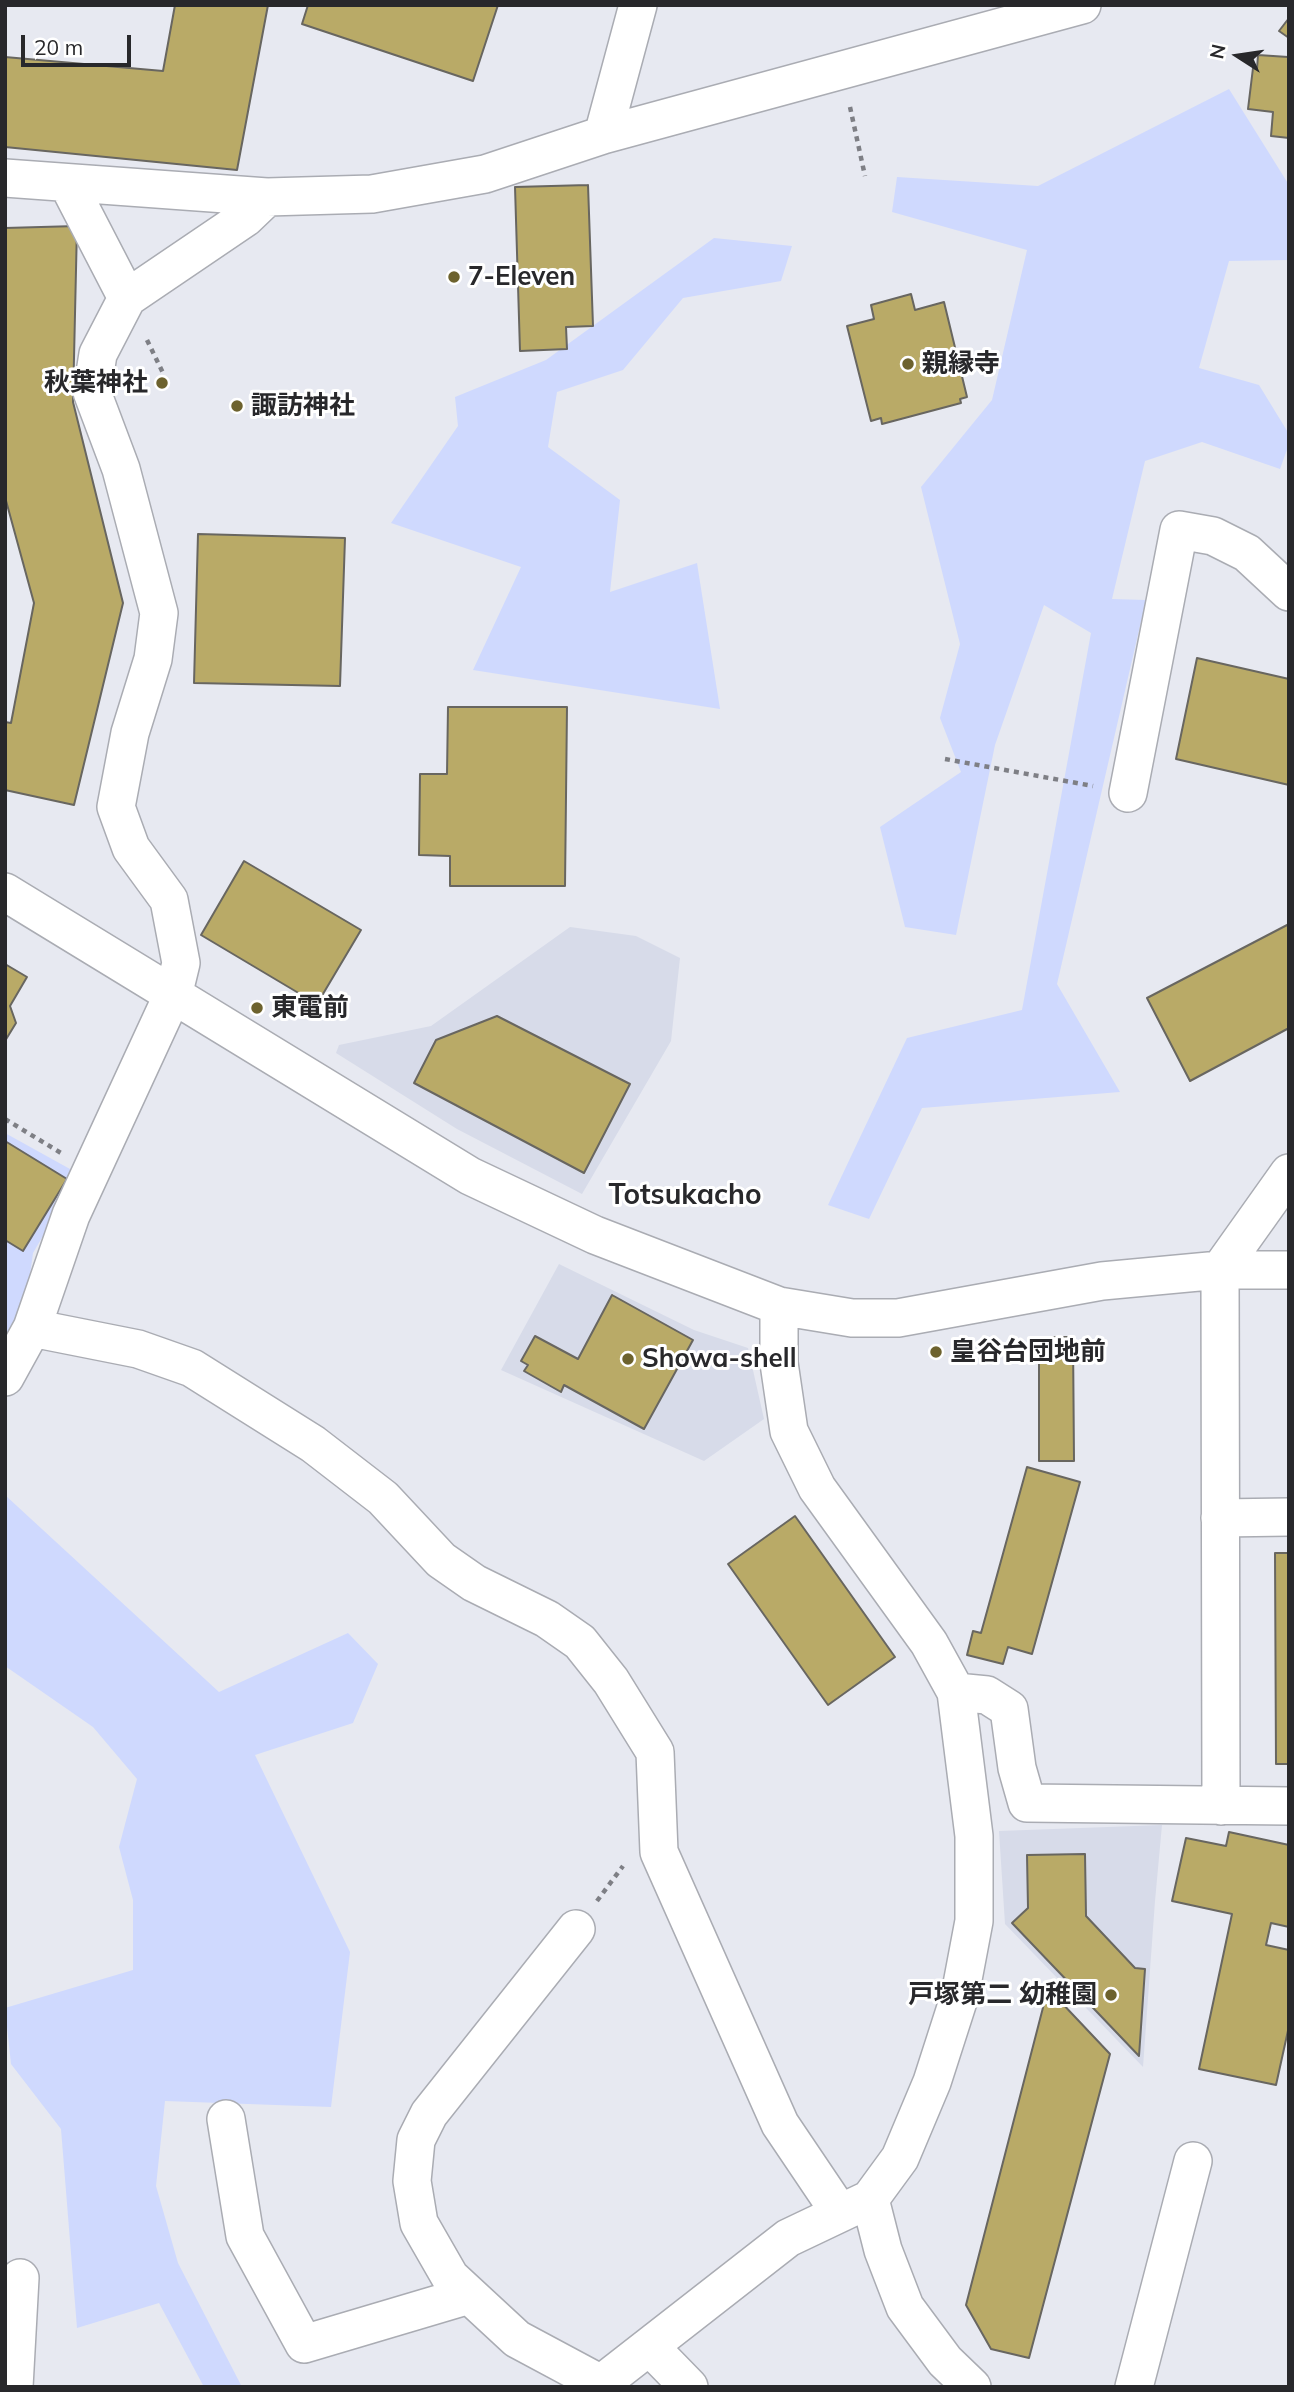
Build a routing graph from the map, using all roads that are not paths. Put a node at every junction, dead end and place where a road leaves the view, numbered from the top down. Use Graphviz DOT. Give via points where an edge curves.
graph roads {
  1 [pos="638,5"];
  2 [pos="1082,5"];
  3 [pos="603,135"];
  4 [pos="5,178"];
  5 [pos="68,184"];
  6 [pos="267,197"];
  7 [pos="127,298"];
  8 [pos="1289,592"];
  9 [pos="1128,793"];
  10 [pos="5,892"];
  11 [pos="174,992"];
  12 [pos="1289,1173"];
  13 [pos="1220,1270"];
  14 [pos="1289,1270"];
  15 [pos="779,1306"];
  16 [pos="33,1328"];
  17 [pos="5,1377"];
  18 [pos="1289,1517"];
  19 [pos="1220,1518"];
  20 [pos="956,1692"];
  21 [pos="1222,1806"];
  22 [pos="1289,1806"];
  23 [pos="576,1929"];
  24 [pos="226,2119"];
  25 [pos="1193,2161"];
  26 [pos="855,2206"];
  27 [pos="20,2278"];
  28 [pos="469,2295"];
  29 [pos="650,2347"];
  30 [pos="599,2385"];
  31 [pos="15,2387"];
  32 [pos="689,2387"];
  33 [pos="972,2387"];
  34 [pos="1134,2387"];
  1 -- 3 [label="street"];
  2 -- 3 [label="street"];
  3 -- 6 [label="street" via="485,174 372,194"];
  4 -- 5 [label="street"];
  5 -- 6 [label="street"];
  5 -- 7 [label="street"];
  6 -- 7 [label="street" via="245,218"];
  7 -- 11 [label="street" via="98,354 92,392 121,469 159,613 153,659 130,733 116,807 131,848 169,900 181,963"];
  8 -- 9 [label="street" via="1247,553 1213,536 1179,530"];
  10 -- 11 [label="street"];
  11 -- 15 [label="street" via="470,1177 595,1235"];
  11 -- 16 [label="street" via="71,1215"];
  12 -- 13 [label="street"];
  13 -- 14 [label="street"];
  13 -- 15 [label="street" via="1102,1281 898,1318 852,1318"];
  13 -- 19 [label="street"];
  15 -- 20 [label="street" via="779,1363 789,1431 817,1488 929,1643"];
  16 -- 17 [label="street"];
  16 -- 26 [label="street" via="138,1349 192,1368 323,1451 383,1498 441,1560 580,1642 611,1681 655,1752 659,1852 780,2124"];
  18 -- 19 [label="street"];
  19 -- 21 [label="street"];
  20 -- 21 [label="street" via="987,1695 1009,1709 1027,1803"];
  20 -- 26 [label="street" via="974,1836 974,1921 960,1995 901,2158"];
  21 -- 22 [label="street"];
  23 -- 28 [label="street" via="429,2114 416,2140 412,2181 419,2223 450,2277"];
  24 -- 28 [label="street" via="245,2236 304,2344"];
  25 -- 34 [label="street"];
  26 -- 29 [label="street" via="788,2238"];
  26 -- 33 [label="street" via="883,2250 905,2306"];
  27 -- 31 [label="street"];
  28 -- 30 [label="street" via="517,2339"];
  29 -- 30 [label="street"];
  29 -- 32 [label="street"];
}
